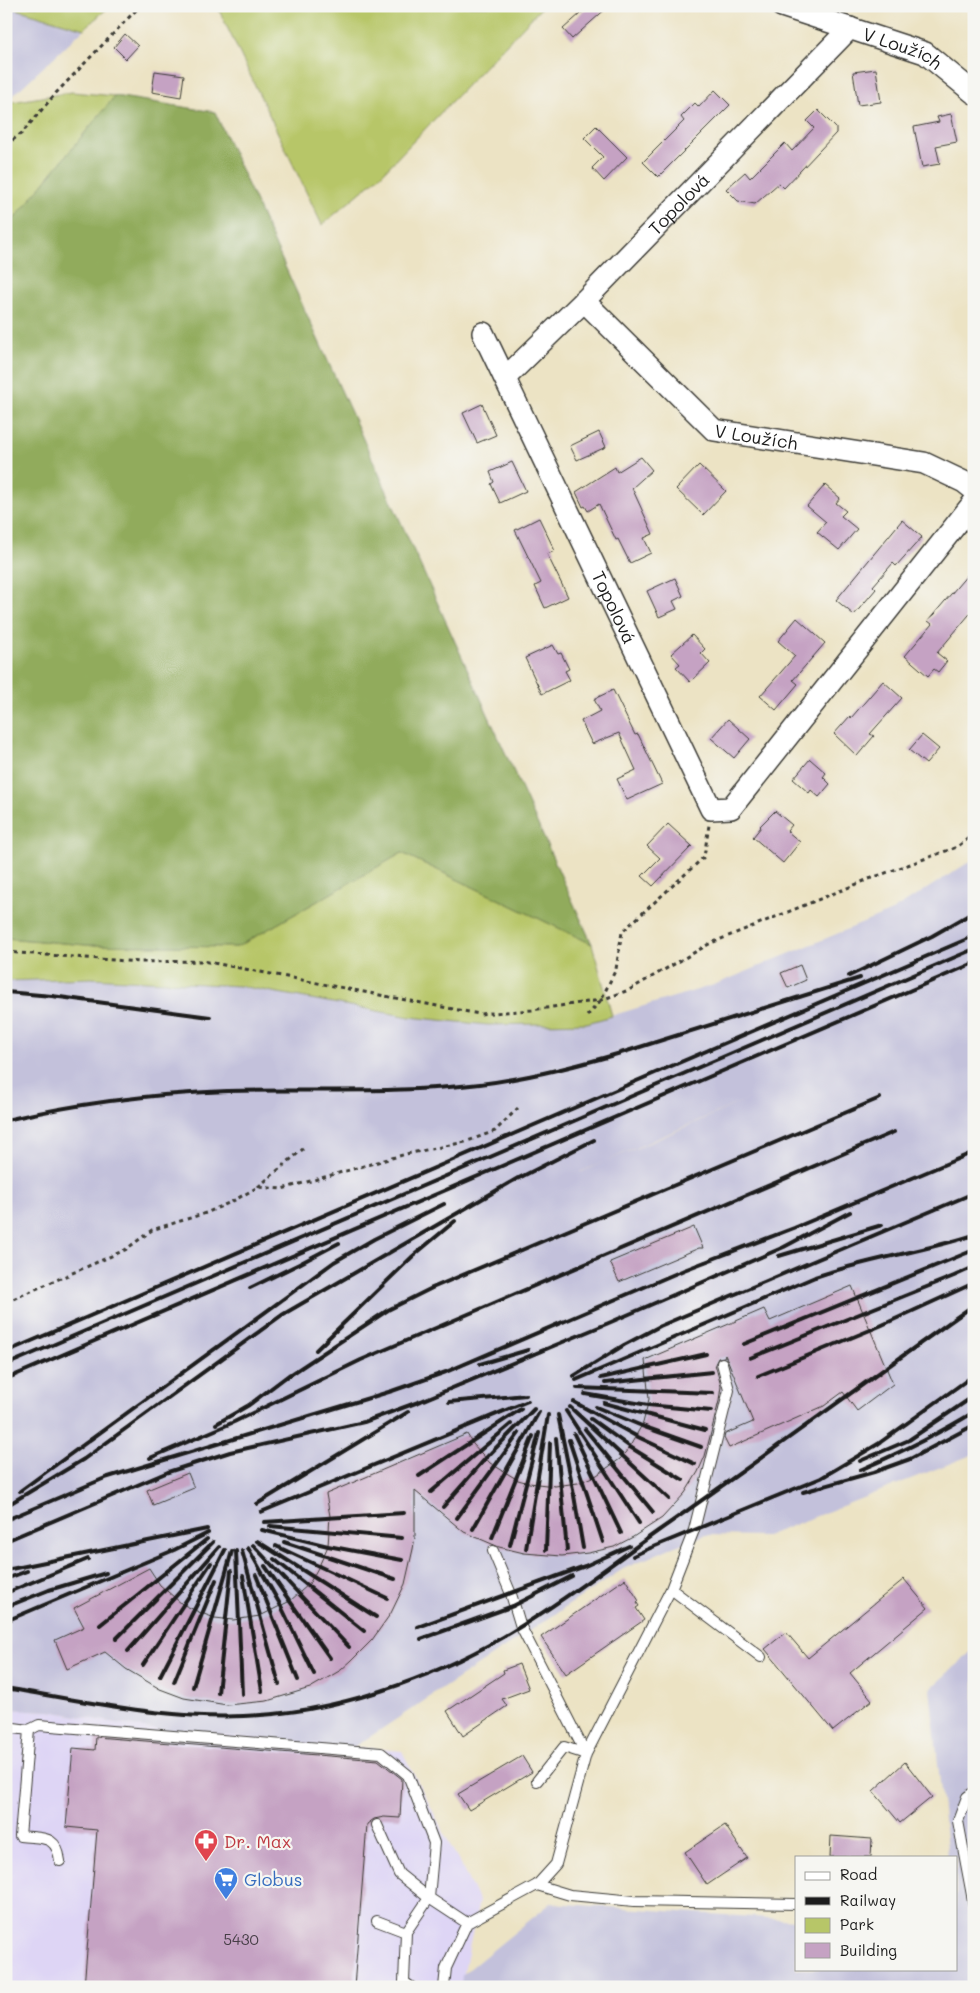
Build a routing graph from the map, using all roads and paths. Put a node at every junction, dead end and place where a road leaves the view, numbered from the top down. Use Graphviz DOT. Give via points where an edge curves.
graph roads {
  1 [pos="140,6"];
  2 [pos="782,6"];
  3 [pos="850,28"];
  4 [pos="974,93"];
  5 [pos="6,145"];
  6 [pos="584,300"];
  7 [pos="483,333"];
  8 [pos="505,378"];
  9 [pos="974,490"];
  10 [pos="974,502"];
  11 [pos="711,809"];
  12 [pos="974,834"];
  13 [pos="6,952"];
  14 [pos="601,1000"];
  15 [pos="587,1016"];
  16 [pos="518,1108"];
  17 [pos="303,1149"];
  18 [pos="258,1187"];
  19 [pos="6,1302"];
  20 [pos="722,1363"];
  21 [pos="493,1551"];
  22 [pos="671,1589"];
  23 [pos="761,1657"];
  24 [pos="6,1727"];
  25 [pos="29,1730"];
  26 [pos="586,1754"];
  27 [pos="536,1781"];
  28 [pos="974,1792"];
  29 [pos="377,1825"];
  30 [pos="60,1861"];
  31 [pos="536,1885"];
  32 [pos="429,1898"];
  33 [pos="795,1904"];
  34 [pos="974,1906"];
  35 [pos="377,1921"];
  36 [pos="467,1923"];
  37 [pos="406,1932"];
  38 [pos="411,1987"];
  39 [pos="444,1987"];
  1 -- 5 [label="path" via="22,133"];
  2 -- 3 [label="street, V Loužích"];
  3 -- 4 [label="street, V Loužích" via="926,53"];
  3 -- 6 [label="street, Topolová"];
  6 -- 8 [label="street, Topolová"];
  6 -- 9 [label="street, V Loužích" via="714,430 924,463"];
  7 -- 8 [label="street, Topolová"];
  8 -- 11 [label="street, Topolová"];
  10 -- 11 [label="street" via="731,808"];
  11 -- 14 [label="path" via="704,857 622,932 616,969"];
  12 -- 14 [label="path" via="957,847 709,944 629,990"];
  13 -- 14 [label="path" via="140,962 203,961 479,1014"];
  14 -- 15 [label="path"];
  16 -- 18 [label="path" via="495,1131 465,1142 406,1154 282,1188"];
  17 -- 18 [label="path"];
  18 -- 19 [label="path" via="206,1213 152,1230 125,1250"];
  20 -- 22 [label="lane" via="729,1390 694,1530"];
  21 -- 26 [label="lane" via="521,1627"];
  22 -- 23 [label="lane"];
  22 -- 26 [label="lane"];
  24 -- 25 [label="lane"];
  25 -- 30 [label="lane" via="20,1836 56,1844"];
  25 -- 32 [label="lane" via="39,1725 381,1753 408,1775 434,1843"];
  26 -- 27 [label="lane" via="564,1747"];
  26 -- 31 [label="lane" via="556,1864"];
  28 -- 34 [label="lane" via="967,1797 958,1821"];
  29 -- 32 [label="lane" via="399,1874"];
  31 -- 33 [label="lane" via="570,1896 634,1901"];
  31 -- 36 [label="lane"];
  32 -- 36 [label="lane"];
  32 -- 37 [label="lane"];
  35 -- 37 [label="lane"];
  36 -- 39 [label="lane" via="446,1968"];
  37 -- 38 [label="lane" via="404,1982"];
}
